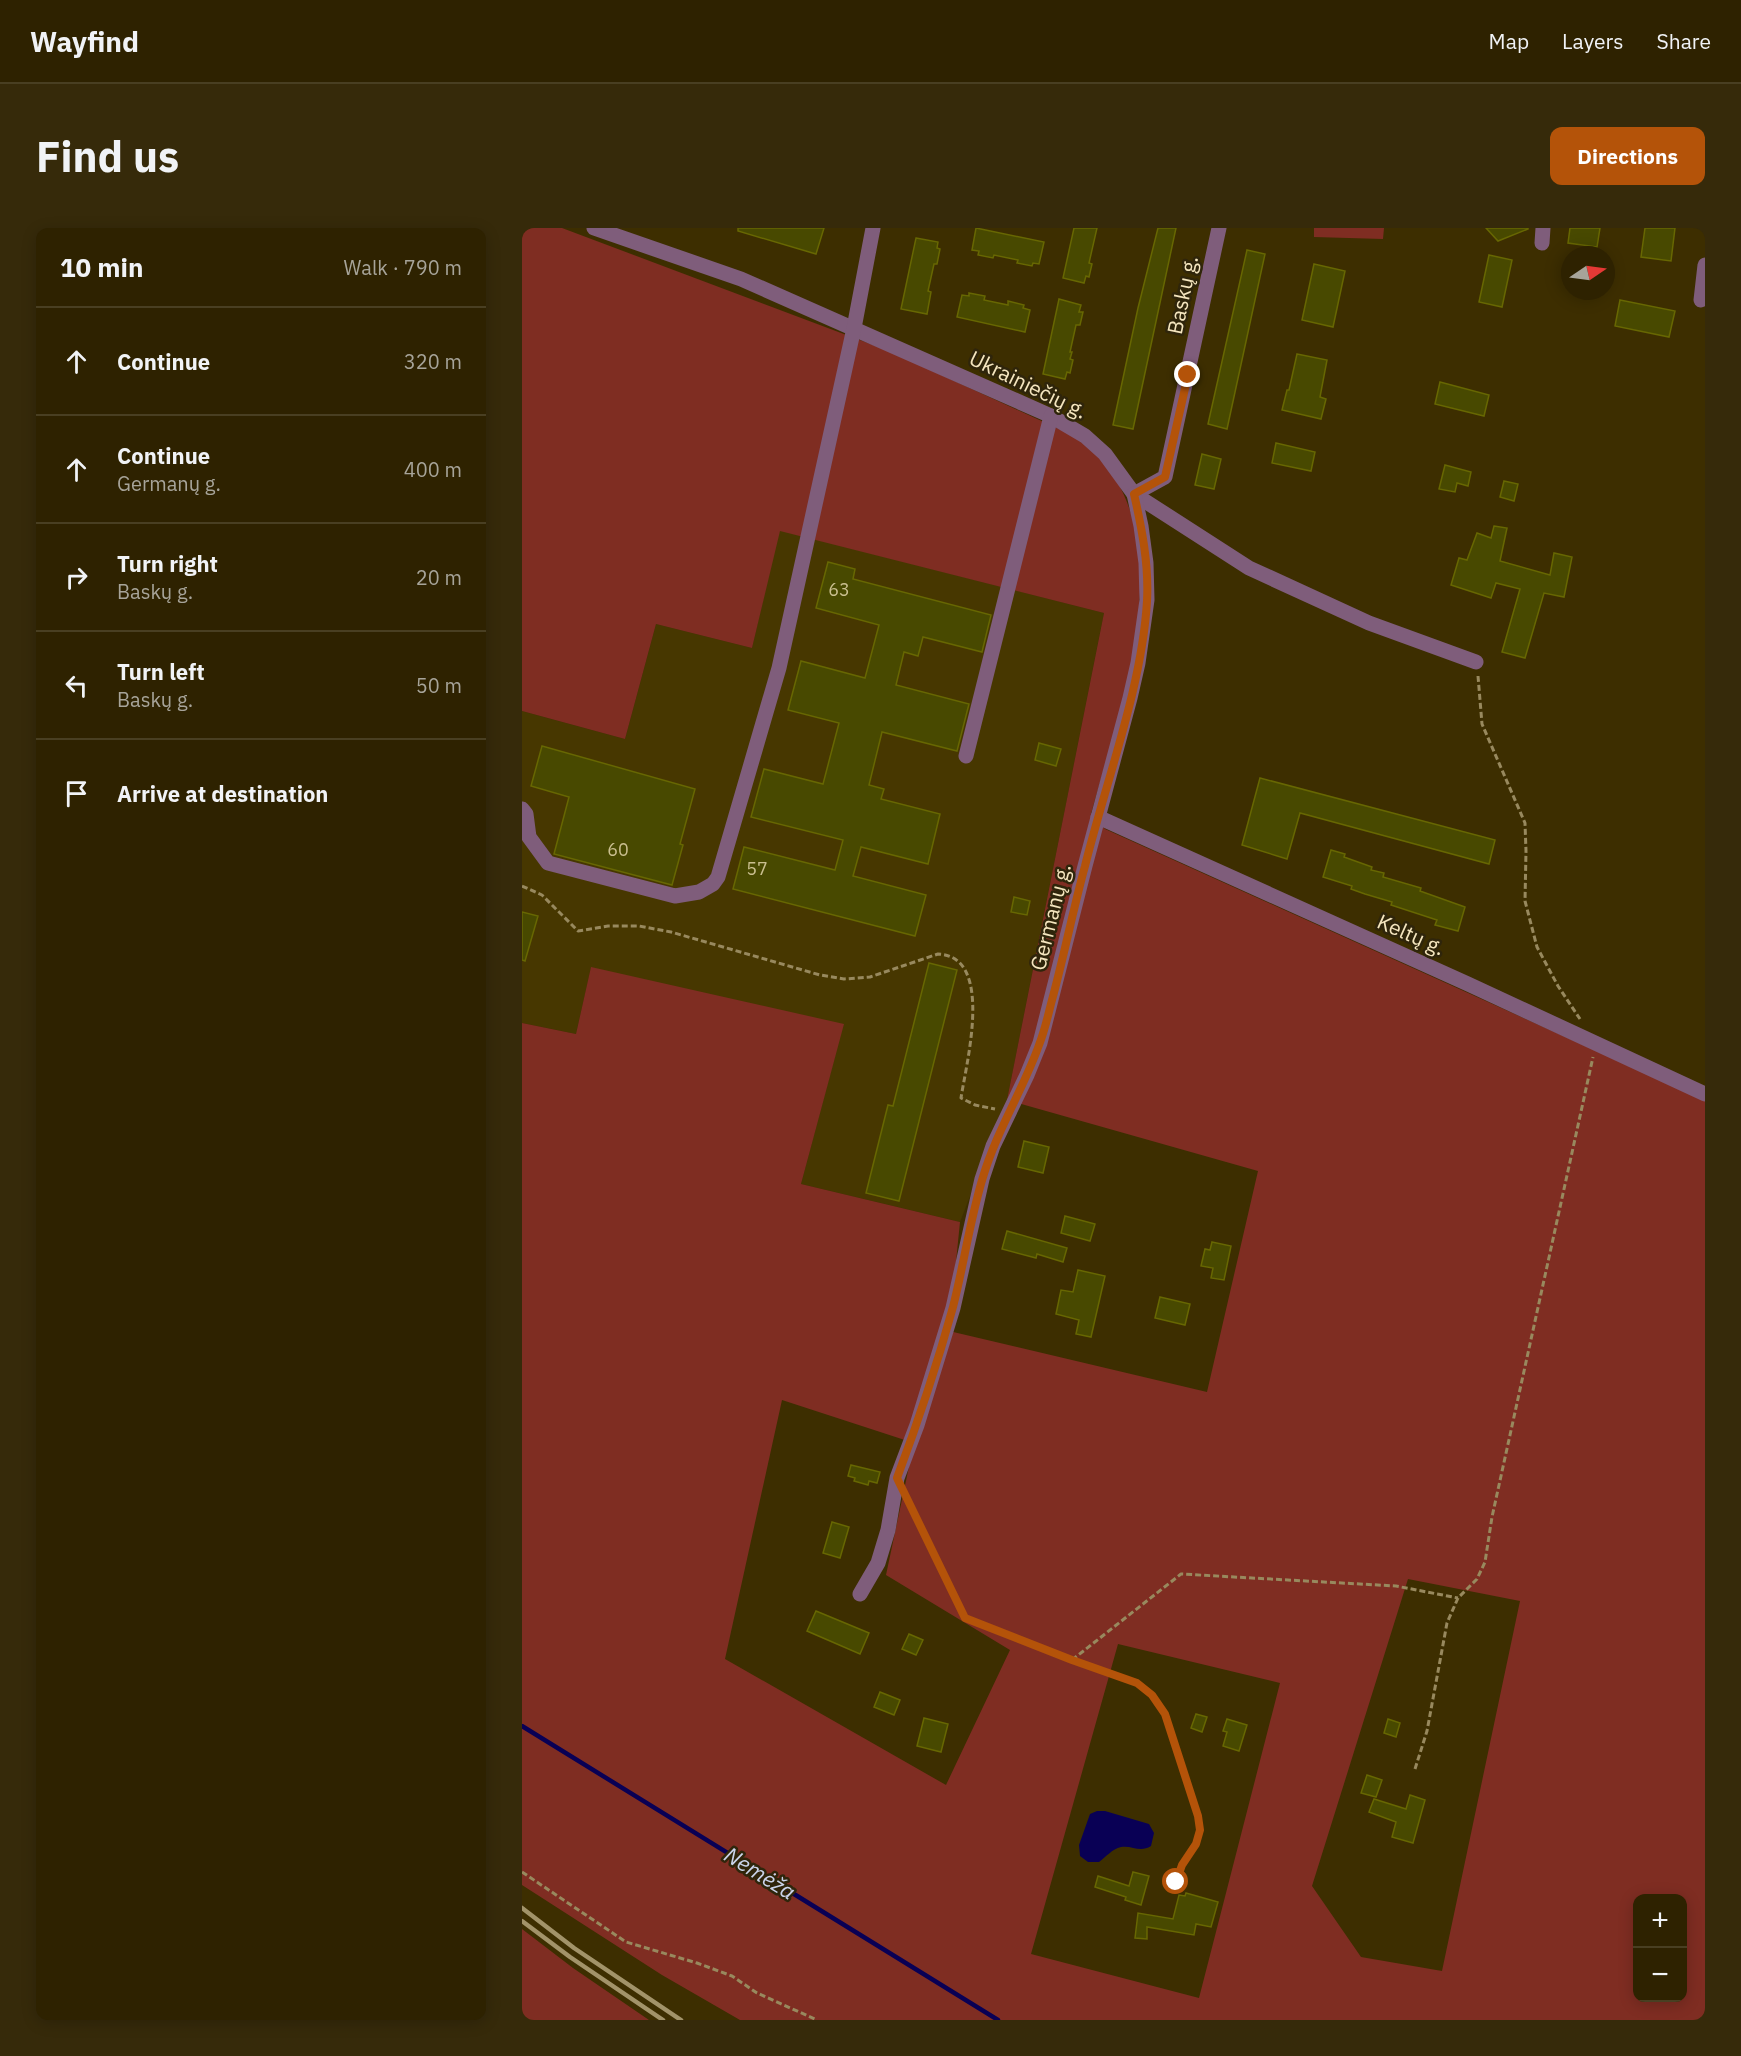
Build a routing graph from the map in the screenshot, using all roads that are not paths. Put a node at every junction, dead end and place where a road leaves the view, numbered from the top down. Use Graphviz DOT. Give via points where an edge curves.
graph roads {
  1 [pos="594,228"];
  2 [pos="873,228"];
  3 [pos="1219,228"];
  4 [pos="1705,265"];
  5 [pos="1701,300"];
  6 [pos="854,328"];
  7 [pos="1051,416"];
  8 [pos="1134,494"];
  9 [pos="1476,662"];
  10 [pos="966,756"];
  11 [pos="522,809"];
  12 [pos="1098,817"];
  13 [pos="1705,1094"];
  14 [pos="860,1594"];
  1 -- 6 [label="street, Ukrainiečių g." via="741,279"];
  2 -- 6 [label="street"];
  3 -- 8 [label="street, Baskų g." via="1165,477"];
  4 -- 5 [label="street"];
  6 -- 7 [label="street, Ukrainiečių g."];
  6 -- 11 [label="street" via="779,668 718,878 699,892 675,896 548,862 529,837"];
  7 -- 8 [label="street, Ukrainiečių g." via="1098,448"];
  7 -- 10 [label="street"];
  8 -- 9 [label="street, Ukrainiečių g." via="1249,567 1369,622"];
  8 -- 12 [label="street, Germanų g." via="1146,563 1144,631"];
  12 -- 13 [label="street, Keltų g."];
  12 -- 14 [label="street, Germanų g." via="1040,1043 982,1179 943,1340 897,1478 888,1530 878,1563"];
}
